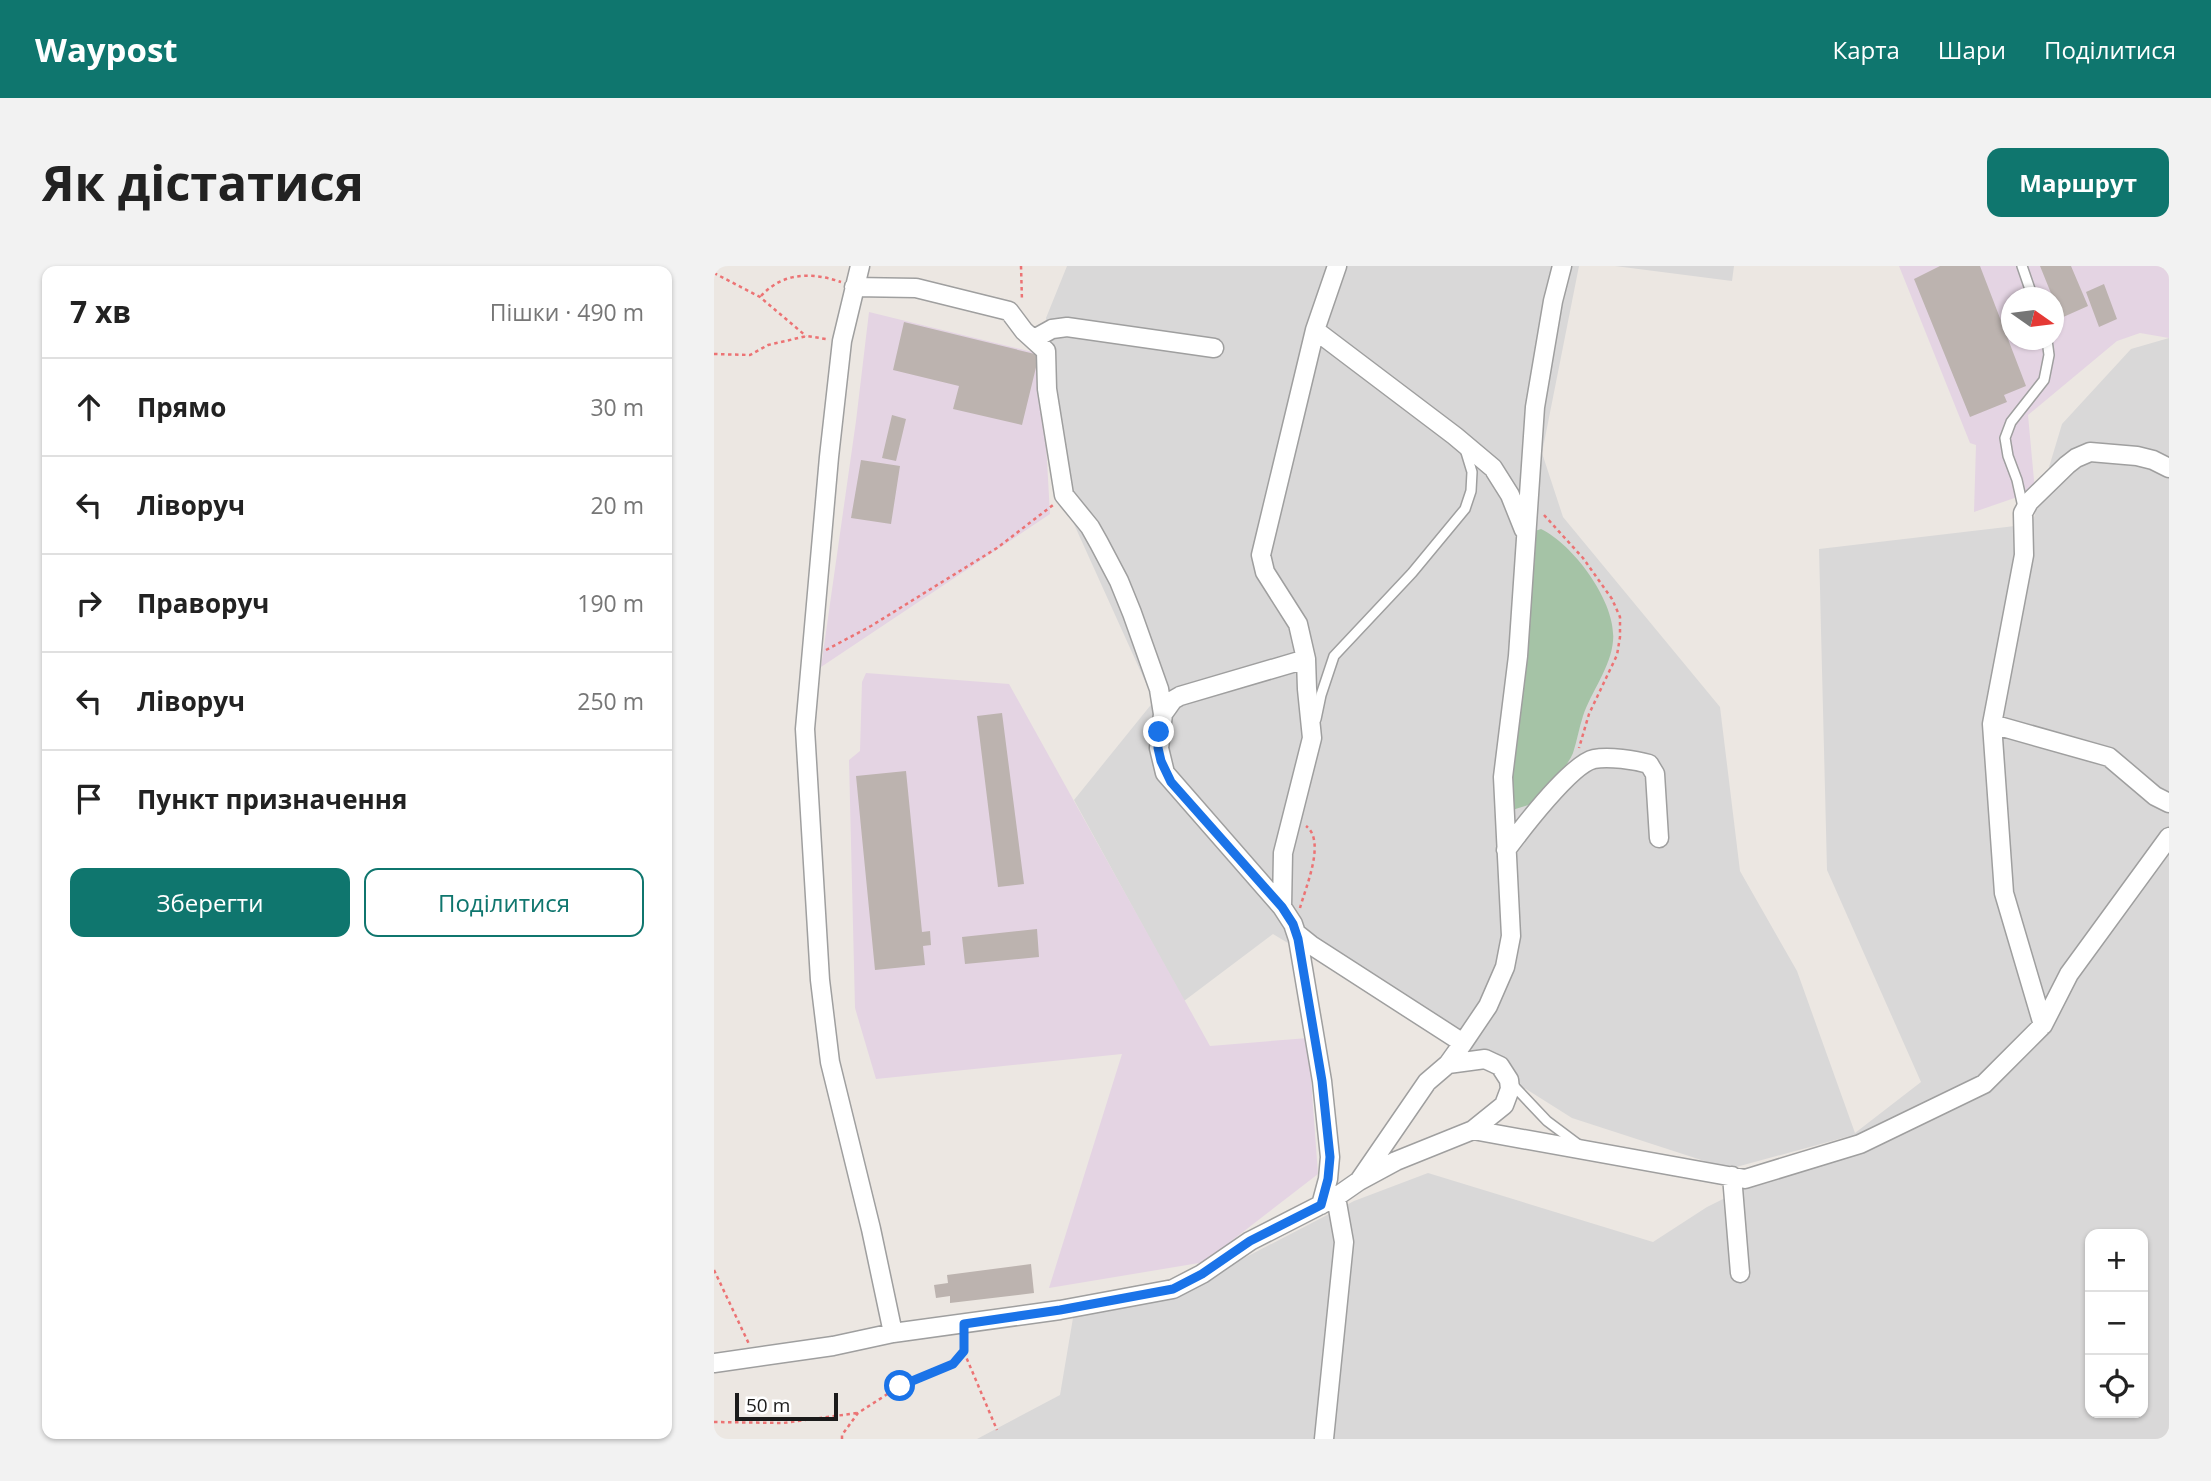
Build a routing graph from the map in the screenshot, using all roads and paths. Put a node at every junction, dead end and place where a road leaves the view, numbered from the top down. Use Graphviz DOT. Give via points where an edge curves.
graph roads {
  1 [pos="860,266"];
  2 [pos="1021,266"];
  3 [pos="1338,266"];
  4 [pos="1562,266"];
  5 [pos="2022,266"];
  6 [pos="714,273"];
  7 [pos="854,287"];
  8 [pos="2029,287"];
  9 [pos="760,297"];
  10 [pos="1022,306"];
  11 [pos="1315,330"];
  12 [pos="807,337"];
  13 [pos="1034,339"];
  14 [pos="842,341"];
  15 [pos="1214,348"];
  16 [pos="2049,350"];
  17 [pos="714,354"];
  18 [pos="1462,442"];
  19 [pos="2169,468"];
  20 [pos="1064,495"];
  21 [pos="1529,500"];
  22 [pos="2023,513"];
  23 [pos="1527,537"];
  24 [pos="810,657"];
  25 [pos="1306,659"];
  26 [pos="1163,714"];
  27 [pos="1992,724"];
  28 [pos="1312,738"];
  29 [pos="1579,767"];
  30 [pos="2169,803"];
  31 [pos="1290,818"];
  32 [pos="2169,837"];
  33 [pos="1659,838"];
  34 [pos="1506,850"];
  35 [pos="1282,907"];
  36 [pos="1298,934"];
  37 [pos="2043,1025"];
  38 [pos="1463,1043"];
  39 [pos="1448,1064"];
  40 [pos="1509,1080"];
  41 [pos="1474,1130"];
  42 [pos="1589,1151"];
  43 [pos="1732,1176"];
  44 [pos="1359,1181"];
  45 [pos="1329,1201"];
  46 [pos="714,1270"];
  47 [pos="1740,1273"];
  48 [pos="964,1324"];
  49 [pos="893,1333"];
  50 [pos="964,1351"];
  51 [pos="755,1357"];
  52 [pos="714,1363"];
  53 [pos="858,1413"];
  54 [pos="714,1422"];
  55 [pos="997,1430"];
  56 [pos="842,1439"];
  57 [pos="1324,1439"];
  1 -- 7 [label="street"];
  2 -- 10 [label="path"];
  3 -- 11 [label="street"];
  4 -- 21 [label="street" via="1535,407"];
  5 -- 8 [label="lane"];
  6 -- 9 [label="path"];
  7 -- 9 [label="path" via="820,275 791,277 770,286"];
  7 -- 13 [label="street" via="916,288 1009,311"];
  7 -- 14 [label="street"];
  9 -- 12 [label="path"];
  11 -- 18 [label="street"];
  11 -- 25 [label="street" via="1261,555 1265,572 1297,624"];
  12 -- 14 [label="path"];
  12 -- 17 [label="path" via="768,345 751,355"];
  13 -- 15 [label="street" via="1067,327"];
  13 -- 20 [label="street" via="1046,351 1047,389"];
  14 -- 24 [label="street"];
  16 -- 22 [label="lane" via="2044,380 2011,422 2005,438"];
  18 -- 23 [label="street" via="1493,468"];
  18 -- 28 [label="lane" via="1472,472 1465,509 1334,656"];
  19 -- 22 [label="street" via="2137,456 2090,452 2067,466"];
  20 -- 24 [label="path" via="997,548 872,626"];
  20 -- 26 [label="street" via="1090,527 1119,581 1159,690"];
  21 -- 23 [label="street"];
  21 -- 29 [label="path" via="1583,558 1620,617 1617,656 1589,714 1578,751"];
  22 -- 27 [label="street" via="2024,555"];
  23 -- 34 [label="street" via="1503,777"];
  24 -- 49 [label="street" via="805,729 820,980 830,1062"];
  25 -- 26 [label="street" via="1180,696"];
  25 -- 28 [label="street"];
  26 -- 35 [label="street" via="1158,748 1165,773"];
  27 -- 30 [label="street" via="2109,757"];
  27 -- 37 [label="street" via="2004,892"];
  28 -- 31 [label="street"];
  29 -- 33 [label="street" via="1593,759 1649,764 1655,774"];
  29 -- 34 [label="street" via="1539,807"];
  31 -- 35 [label="street" via="1283,853"];
  31 -- 36 [label="path" via="1316,837"];
  32 -- 37 [label="street" via="2069,974"];
  34 -- 38 [label="street" via="1511,936 1505,967 1488,1006"];
  35 -- 36 [label="street"];
  36 -- 38 [label="street"];
  36 -- 45 [label="street" via="1322,1081 1330,1157"];
  37 -- 43 [label="street" via="1984,1084 1960,1096 1860,1144 1745,1179"];
  38 -- 39 [label="street"];
  39 -- 40 [label="street" via="1485,1059 1500,1066"];
  39 -- 44 [label="street" via="1427,1082"];
  40 -- 41 [label="street" via="1504,1105"];
  40 -- 42 [label="lane" via="1547,1121"];
  41 -- 42 [label="street"];
  41 -- 44 [label="street"];
  42 -- 43 [label="street"];
  43 -- 47 [label="street"];
  44 -- 45 [label="street"];
  45 -- 48 [label="street" via="1250,1241 1173,1289"];
  45 -- 57 [label="street" via="1344,1242"];
  46 -- 51 [label="path"];
  48 -- 49 [label="street"];
  48 -- 50 [label="path"];
  49 -- 51 [label="street"];
  50 -- 53 [label="path" via="953,1364 900,1386"];
  50 -- 55 [label="path"];
  51 -- 52 [label="street"];
  53 -- 54 [label="path" via="783,1423"];
  53 -- 56 [label="path"];
}
